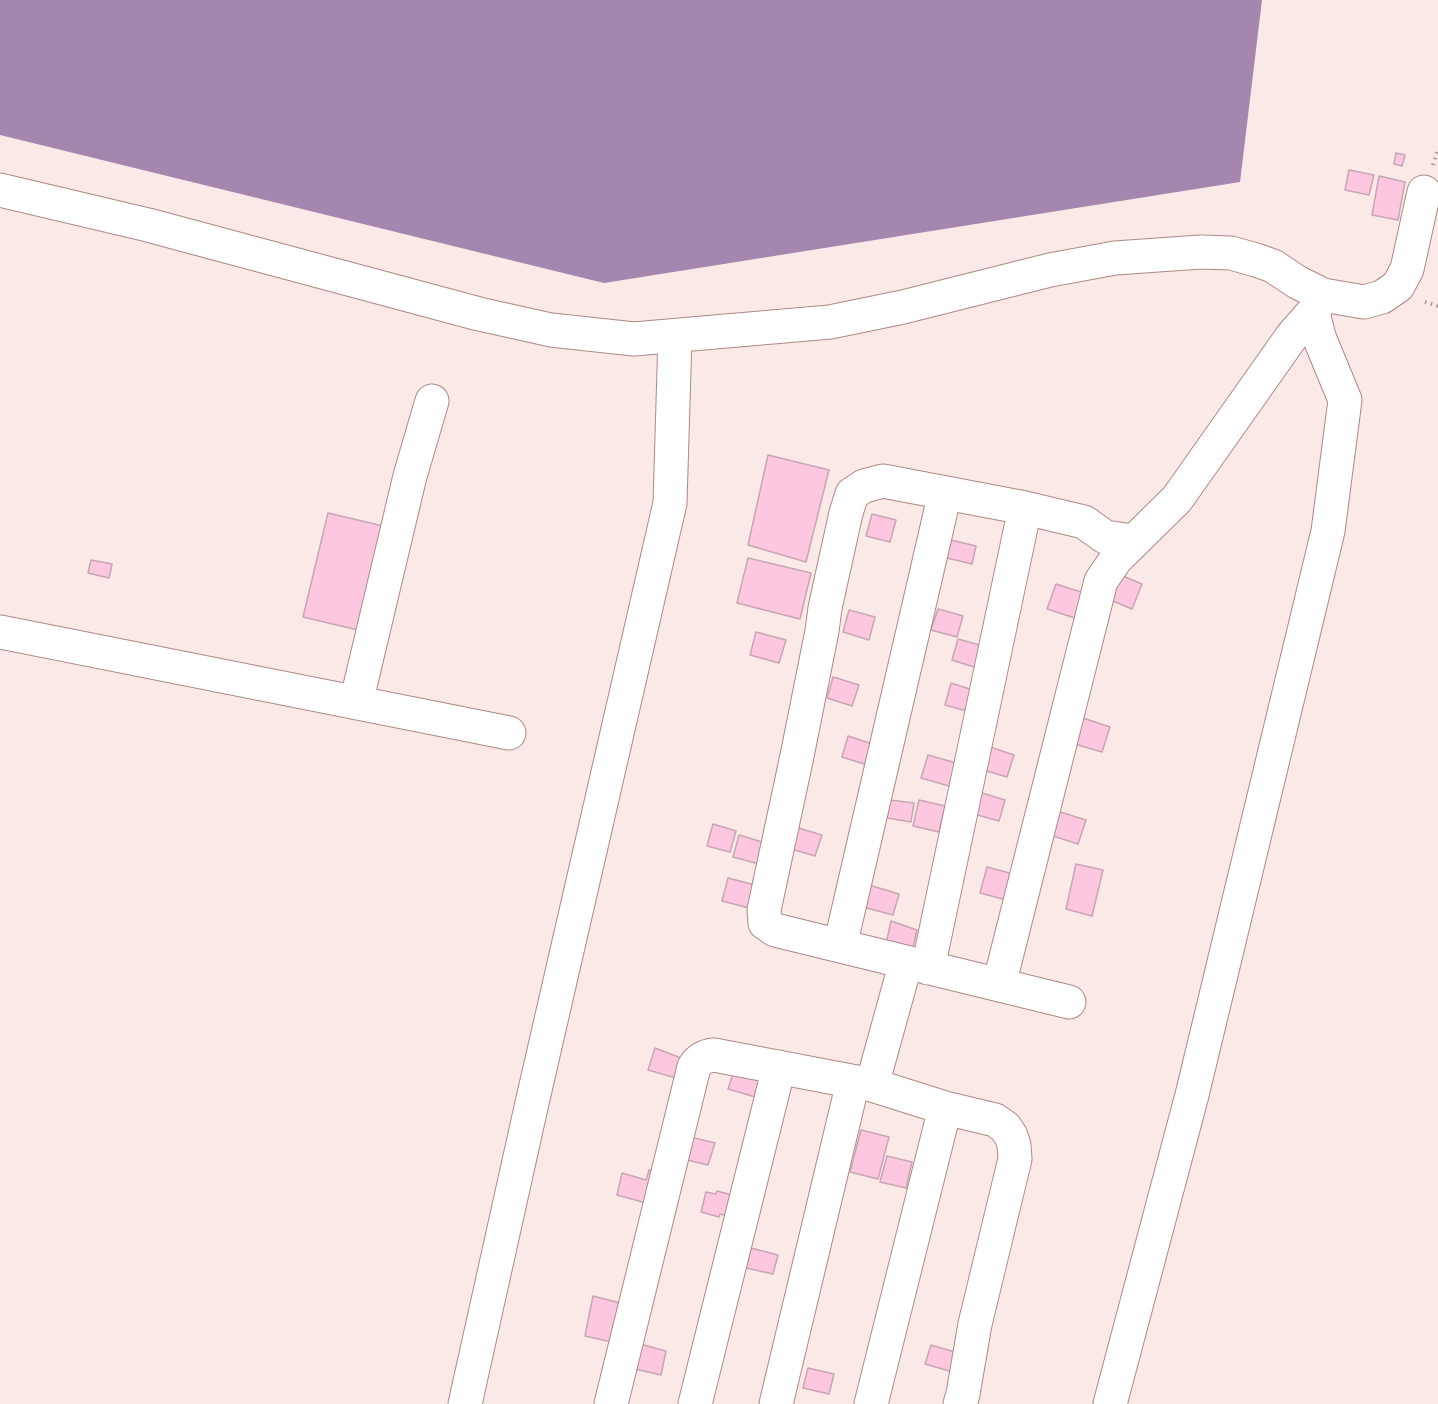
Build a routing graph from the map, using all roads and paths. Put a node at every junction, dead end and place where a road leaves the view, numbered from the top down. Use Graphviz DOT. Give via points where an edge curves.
graph roads {
  1 [pos="0,190"];
  2 [pos="1424,192"];
  3 [pos="1318,304"];
  4 [pos="675,336"];
  5 [pos="432,401"];
  6 [pos="945,493"];
  7 [pos="1025,508"];
  8 [pos="1133,541"];
  9 [pos="0,632"];
  10 [pos="356,704"];
  11 [pos="509,733"];
  12 [pos="840,946"];
  13 [pos="917,965"];
  14 [pos="999,985"];
  15 [pos="1070,1002"];
  16 [pos="779,1067"];
  17 [pos="863,1083"];
  18 [pos="945,1108"];
  19 [pos="465,1404"];
  20 [pos="611,1404"];
  21 [pos="695,1404"];
  22 [pos="776,1404"];
  23 [pos="870,1404"];
  24 [pos="960,1404"];
  25 [pos="1110,1404"];
  1 -- 4 [label="street" via="551,330 634,339"];
  2 -- 3 [label="street" via="1407,270 1398,286 1382,297 1364,302"];
  3 -- 4 [label="street" via="1297,282 1273,266 1231,253 1201,252 1114,258 1050,270 830,322"];
  3 -- 8 [label="street" via="1177,499"];
  3 -- 25 [label="street" via="1319,337 1346,400 1328,531 1192,1095"];
  4 -- 19 [label="street" via="670,503"];
  5 -- 10 [label="street" via="410,476"];
  6 -- 7 [label="street"];
  6 -- 12 [label="street"];
  6 -- 12 [label="street" via="883,481 852,494 846,513 764,910 765,923 775,930"];
  7 -- 8 [label="street" via="1084,522 1105,537"];
  7 -- 13 [label="street"];
  8 -- 14 [label="street" via="1101,581"];
  9 -- 10 [label="street"];
  10 -- 11 [label="street"];
  12 -- 13 [label="street"];
  13 -- 14 [label="street"];
  13 -- 17 [label="street"];
  14 -- 15 [label="street"];
  16 -- 17 [label="street"];
  16 -- 20 [label="street" via="714,1055 698,1060 694,1067"];
  16 -- 21 [label="street"];
  17 -- 18 [label="street"];
  17 -- 22 [label="street"];
  18 -- 23 [label="street"];
  18 -- 24 [label="street" via="994,1120 1005,1127 1014,1145 1015,1159"];
}
